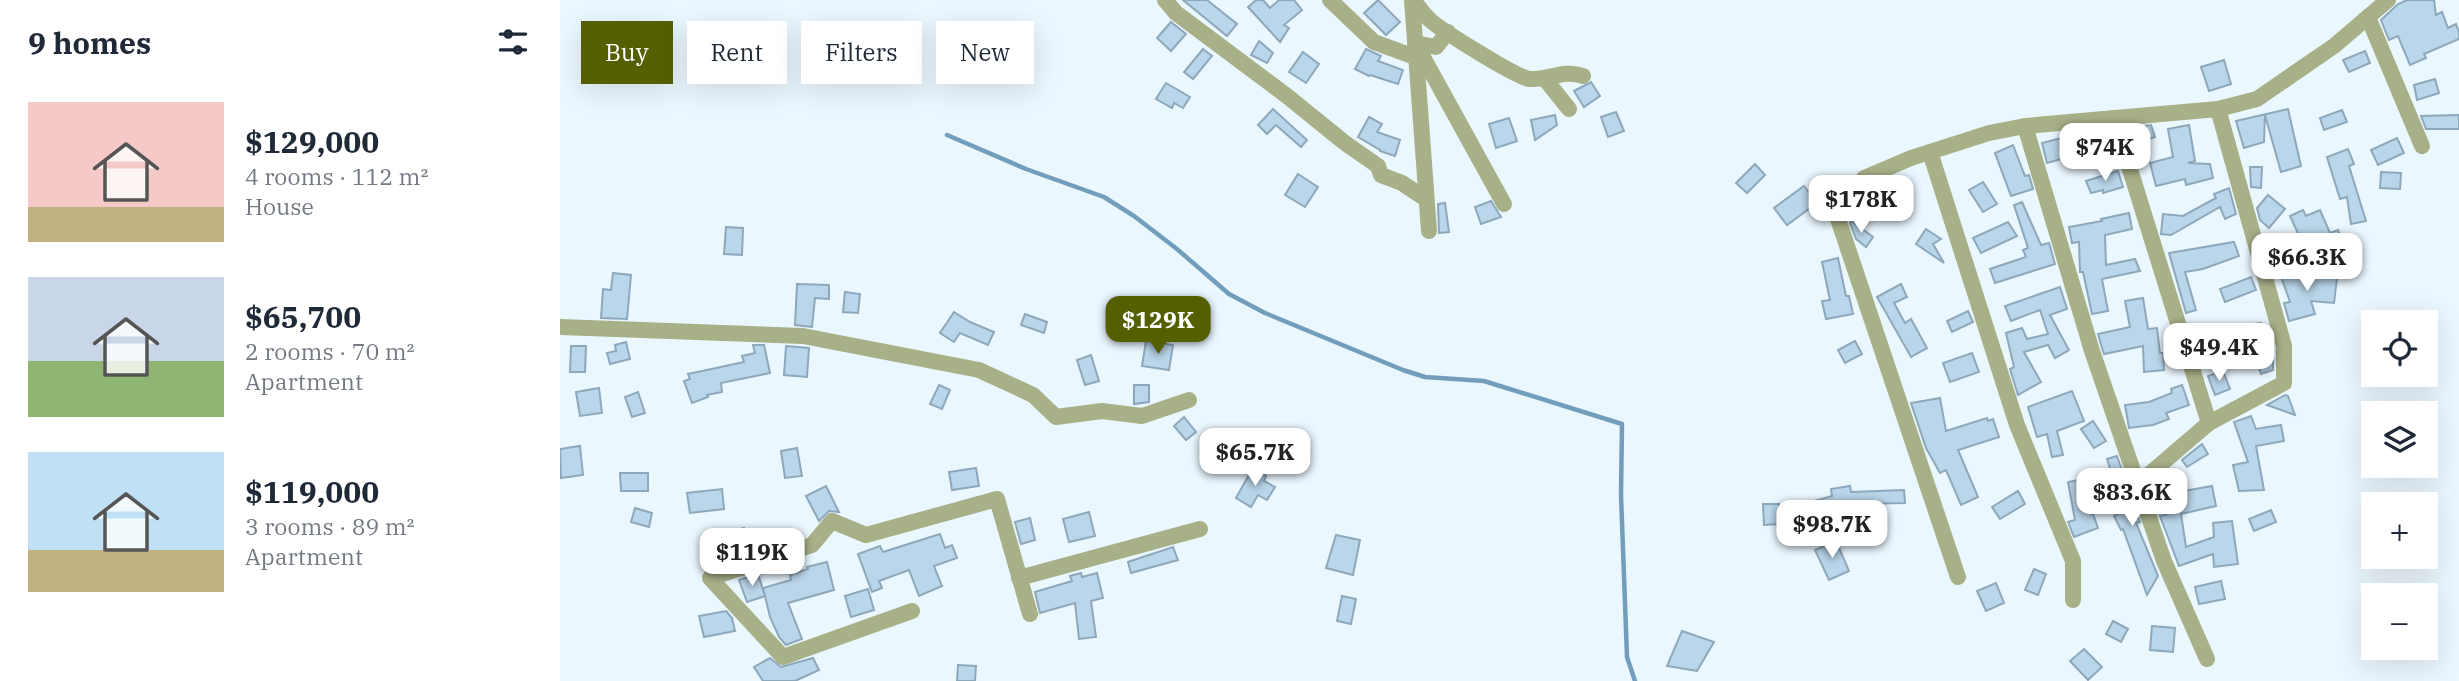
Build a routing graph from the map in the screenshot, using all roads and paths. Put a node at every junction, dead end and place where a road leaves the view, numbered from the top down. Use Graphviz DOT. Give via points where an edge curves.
graph roads {
  1 [pos="1165,0"];
  2 [pos="1330,0"];
  3 [pos="1413,0"];
  4 [pos="2388,0"];
  5 [pos="2368,17"];
  6 [pos="1448,32"];
  7 [pos="1415,50"];
  8 [pos="1583,76"];
  9 [pos="1545,79"];
  10 [pos="1569,109"];
  11 [pos="2218,109"];
  12 [pos="2114,118"];
  13 [pos="2025,126"];
  14 [pos="2422,146"];
  15 [pos="1930,152"];
  16 [pos="1426,199"];
  17 [pos="1504,204"];
  18 [pos="1429,231"];
  19 [pos="560,327"];
  20 [pos="1189,400"];
  21 [pos="2209,423"];
  22 [pos="2139,483"];
  23 [pos="1200,529"];
  24 [pos="1958,577"];
  25 [pos="1019,578"];
  26 [pos="2073,600"];
  27 [pos="912,611"];
  28 [pos="1030,614"];
  29 [pos="2207,659"];
  1 -- 16 [label="street" via="1378,166 1381,175"];
  2 -- 7 [label="street" via="1374,42"];
  3 -- 6 [label="street"];
  3 -- 7 [label="street"];
  4 -- 5 [label="street"];
  5 -- 11 [label="street" via="2257,99"];
  5 -- 14 [label="street"];
  6 -- 7 [label="street" via="1436,47"];
  6 -- 9 [label="street" via="1517,75"];
  7 -- 16 [label="street"];
  7 -- 17 [label="street"];
  8 -- 9 [label="street" via="1567,72"];
  9 -- 10 [label="street"];
  11 -- 12 [label="street"];
  11 -- 21 [label="street" via="2284,346 2284,383"];
  12 -- 13 [label="street"];
  12 -- 21 [label="street"];
  13 -- 15 [label="street"];
  13 -- 22 [label="street" via="2092,351"];
  15 -- 24 [label="street" via="1864,178 1838,219"];
  15 -- 26 [label="street" via="2017,425 2073,561"];
  16 -- 18 [label="street"];
  19 -- 20 [label="street" via="803,336 979,370 1033,395 1056,417 1102,411 1142,416"];
  21 -- 22 [label="street"];
  22 -- 29 [label="street" via="2165,561"];
  23 -- 25 [label="street"];
  25 -- 27 [label="street" via="997,499 866,535 832,521 812,545 710,578 783,657"];
  25 -- 28 [label="street"];
}
